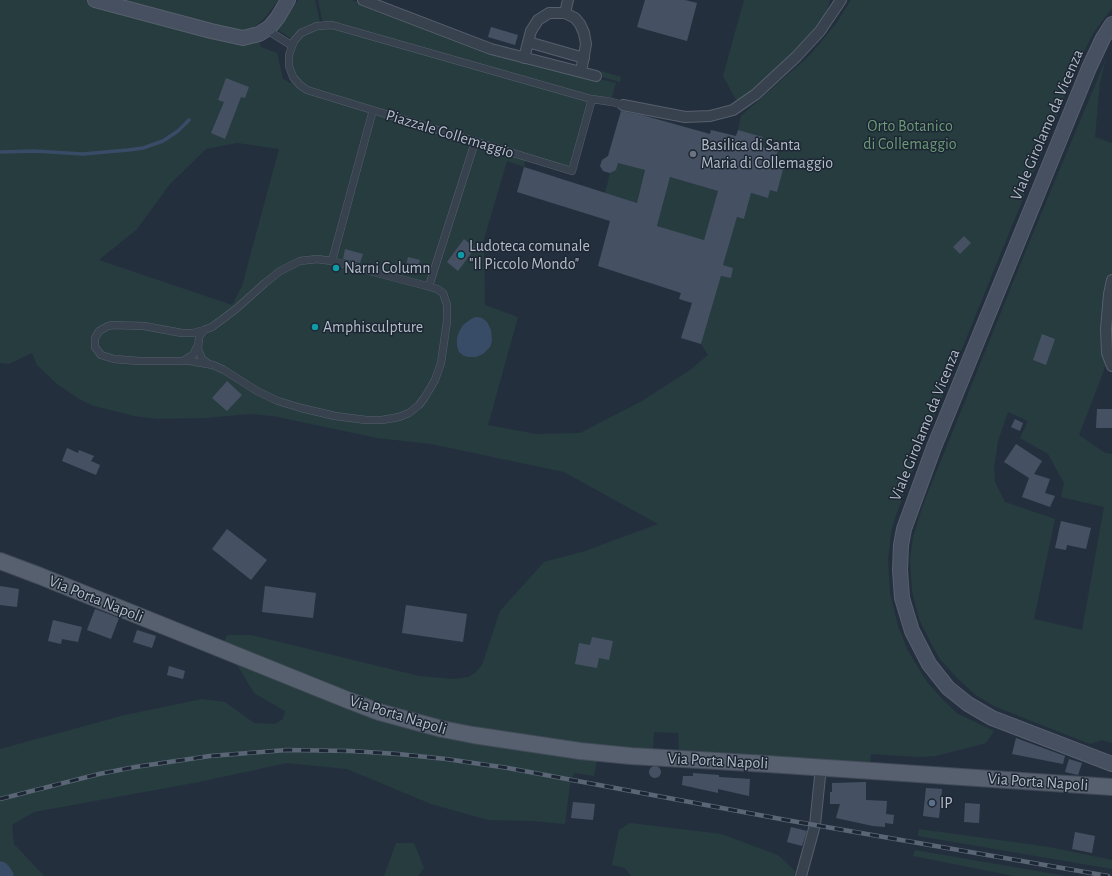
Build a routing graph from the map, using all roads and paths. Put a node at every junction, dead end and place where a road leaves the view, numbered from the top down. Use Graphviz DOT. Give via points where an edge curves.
graph roads {
  1 [pos="95,0"];
  2 [pos="288,0"];
  3 [pos="363,0"];
  4 [pos="568,0"];
  5 [pos="835,0"];
  6 [pos="842,0"];
  7 [pos="565,13"];
  8 [pos="830,16"];
  9 [pos="1112,24"];
  10 [pos="267,30"];
  11 [pos="528,42"];
  12 [pos="291,45"];
  13 [pos="524,58"];
  14 [pos="584,58"];
  15 [pos="581,72"];
  16 [pos="596,76"];
  17 [pos="592,99"];
  18 [pos="623,105"];
  19 [pos="373,110"];
  20 [pos="475,142"];
  21 [pos="332,262"];
  22 [pos="1112,280"];
  23 [pos="428,286"];
  24 [pos="204,330"];
  25 [pos="193,333"];
  26 [pos="198,342"];
  27 [pos="183,361"];
  28 [pos="209,364"];
  29 [pos="1112,366"];
  30 [pos="0,561"];
  31 [pos="1112,762"];
  32 [pos="821,767"];
  33 [pos="1112,787"];
  34 [pos="801,876"];
  1 -- 10 [label="main road" via="234,37 252,37"];
  2 -- 10 [label="main road"];
  3 -- 13 [label="street" via="482,46"];
  4 -- 7 [label="street"];
  5 -- 8 [label="street"];
  6 -- 8 [label="street"];
  7 -- 11 [label="street" via="549,13 540,18"];
  7 -- 14 [label="street" via="575,18 583,30 586,41"];
  8 -- 18 [label="street" via="787,66 733,110 685,117"];
  9 -- 31 [label="main road, Viale Girolamo da Vicenza" via="1089,68 934,447 904,529 900,570 902,598 912,631 929,664 948,688 992,718"];
  10 -- 12 [label="street"];
  11 -- 13 [label="street"];
  11 -- 14 [label="street"];
  12 -- 17 [label="street" via="312,27 332,25"];
  12 -- 19 [label="street, Piazzale Collemaggio" via="289,55 293,77 303,88"];
  13 -- 15 [label="street"];
  14 -- 15 [label="street"];
  15 -- 16 [label="street"];
  17 -- 18 [label="street"];
  17 -- 20 [label="street, Piazzale Collemaggio" via="572,171"];
  19 -- 20 [label="street, Piazzale Collemaggio"];
  19 -- 21 [label="street"];
  20 -- 23 [label="street"];
  21 -- 23 [label="street"];
  21 -- 24 [label="street" via="309,259 289,266 273,276 236,309"];
  22 -- 29 [label="street" via="1106,329 1107,353"];
  23 -- 28 [label="street" via="442,291 446,300 444,354 439,371 425,397 415,408 399,417 366,420 301,408 267,396"];
  24 -- 25 [label="street"];
  24 -- 26 [label="street"];
  25 -- 26 [label="street" via="197,336"];
  25 -- 27 [label="street" via="144,326 114,325 99,331 95,338 97,351 106,357 123,360"];
  26 -- 27 [label="street" via="193,355"];
  26 -- 28 [label="street" via="200,356"];
  27 -- 28 [label="street"];
  30 -- 32 [label="main road, Via Porta Napoli" via="379,712 442,729 474,736 604,754"];
  32 -- 33 [label="main road, Via Porta Napoli"];
  32 -- 34 [label="street" via="815,825"];
}
